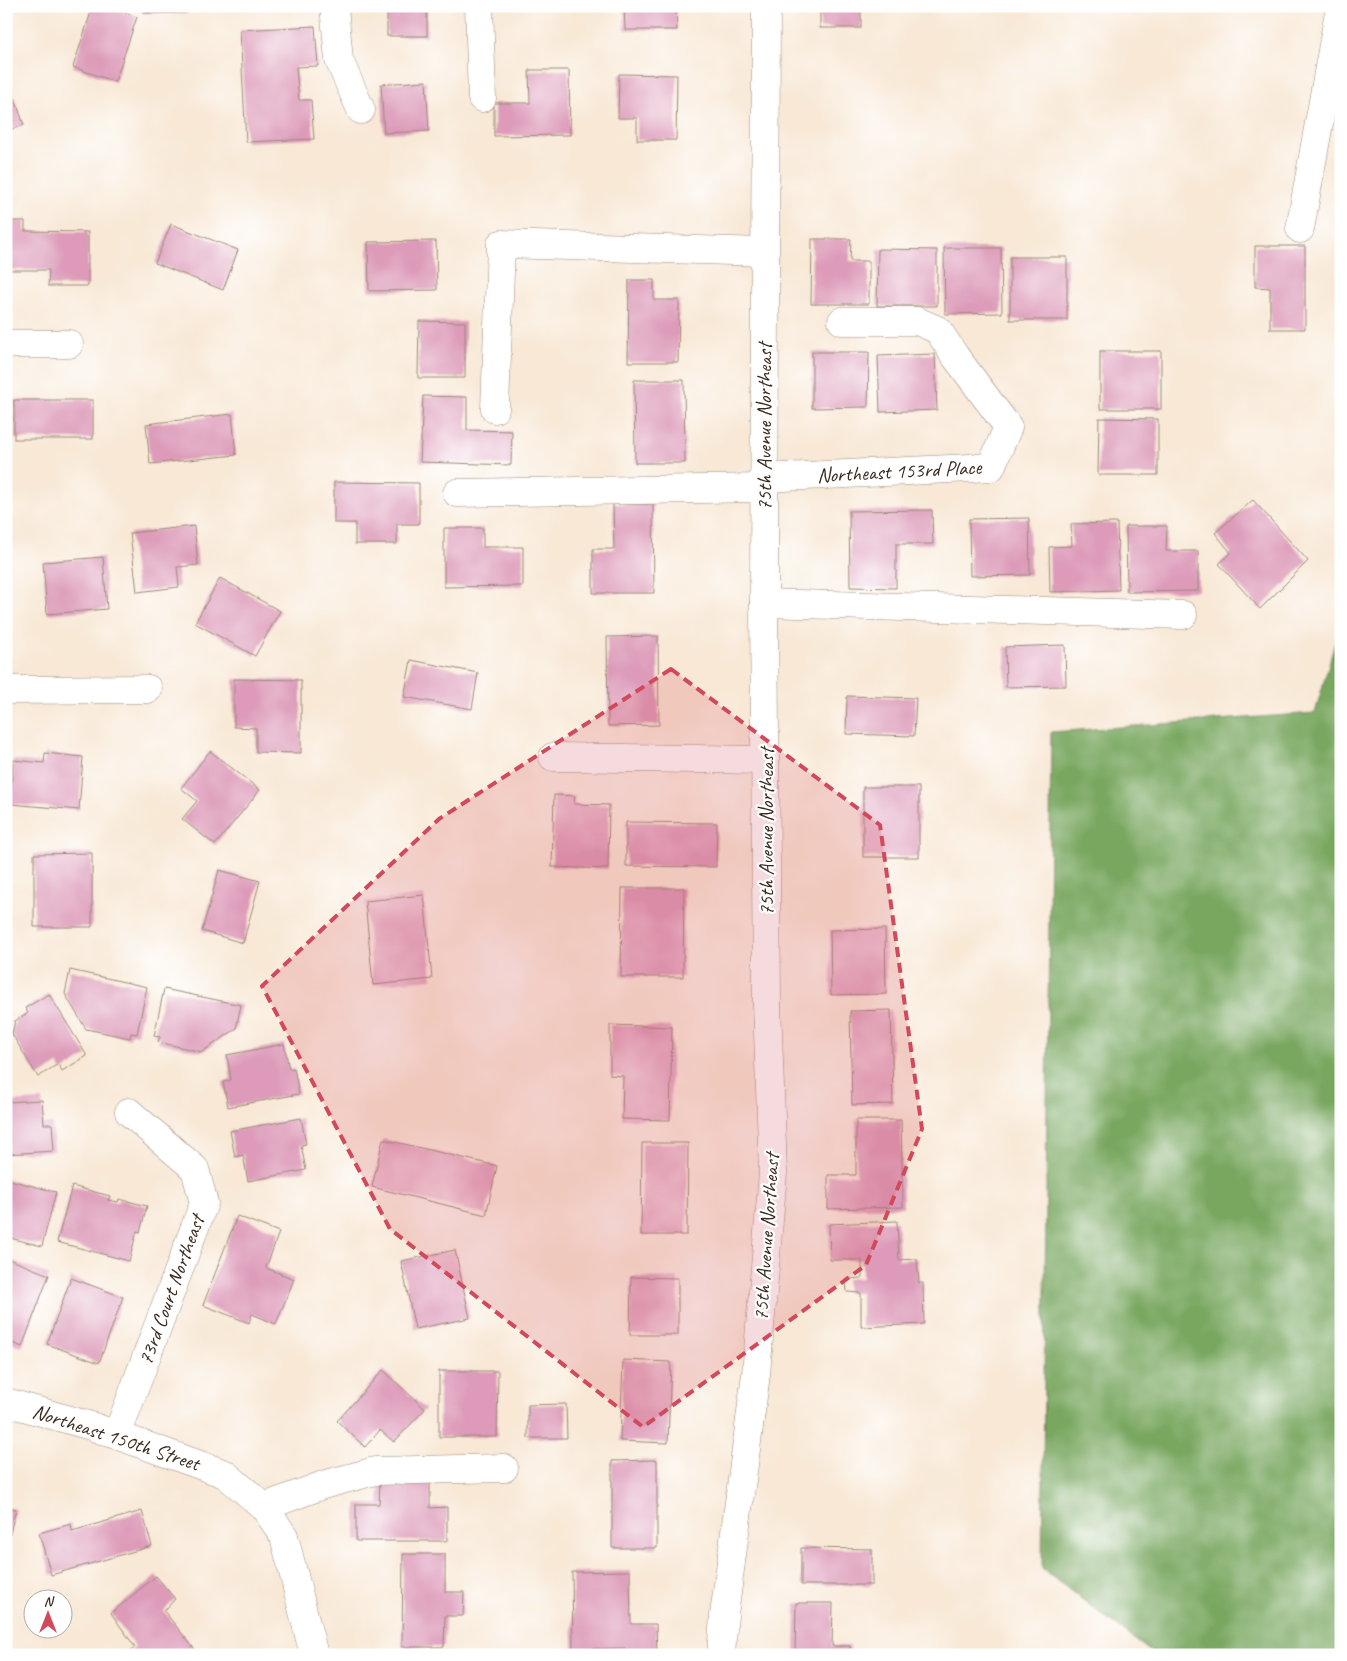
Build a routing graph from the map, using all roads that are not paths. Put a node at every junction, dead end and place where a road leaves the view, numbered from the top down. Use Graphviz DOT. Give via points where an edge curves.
graph roads {
  1 [pos="334,6"];
  2 [pos="479,6"];
  3 [pos="766,6"];
  4 [pos="1340,6"];
  5 [pos="482,98"];
  6 [pos="361,110"];
  7 [pos="1300,229"];
  8 [pos="764,252"];
  9 [pos="842,321"];
  10 [pos="6,344"];
  11 [pos="69,344"];
  12 [pos="495,409"];
  13 [pos="763,483"];
  14 [pos="457,493"];
  15 [pos="764,603"];
  16 [pos="1183,615"];
  17 [pos="148,689"];
  18 [pos="6,690"];
  19 [pos="552,756"];
  20 [pos="765,760"];
  21 [pos="129,1112"];
  22 [pos="6,1402"];
  23 [pos="117,1435"];
  24 [pos="504,1468"];
  25 [pos="264,1507"];
  26 [pos="314,1655"];
  27 [pos="721,1655"];
  1 -- 6 [label="street" via="339,60"];
  2 -- 5 [label="street"];
  3 -- 8 [label="street, 75th Avenue Northeast"];
  4 -- 7 [label="street"];
  8 -- 12 [label="street" via="500,244"];
  8 -- 13 [label="street, 75th Avenue Northeast"];
  9 -- 13 [label="street, Northeast 153rd Place" via="917,321 938,330 1008,427 990,467"];
  10 -- 11 [label="street"];
  13 -- 14 [label="street"];
  13 -- 15 [label="street, 75th Avenue Northeast"];
  15 -- 16 [label="street"];
  15 -- 20 [label="street, 75th Avenue Northeast"];
  17 -- 18 [label="street"];
  19 -- 20 [label="street"];
  20 -- 27 [label="street, 75th Avenue Northeast" via="767,1004 773,1173 756,1374"];
  21 -- 23 [label="street, 73rd Court Northeast" via="195,1168 204,1202"];
  22 -- 23 [label="street, Northeast 150th Street"];
  23 -- 25 [label="street, Northeast 150th Street" via="225,1474"];
  24 -- 25 [label="street" via="375,1471 323,1485"];
  25 -- 26 [label="street" via="284,1536"];
}
